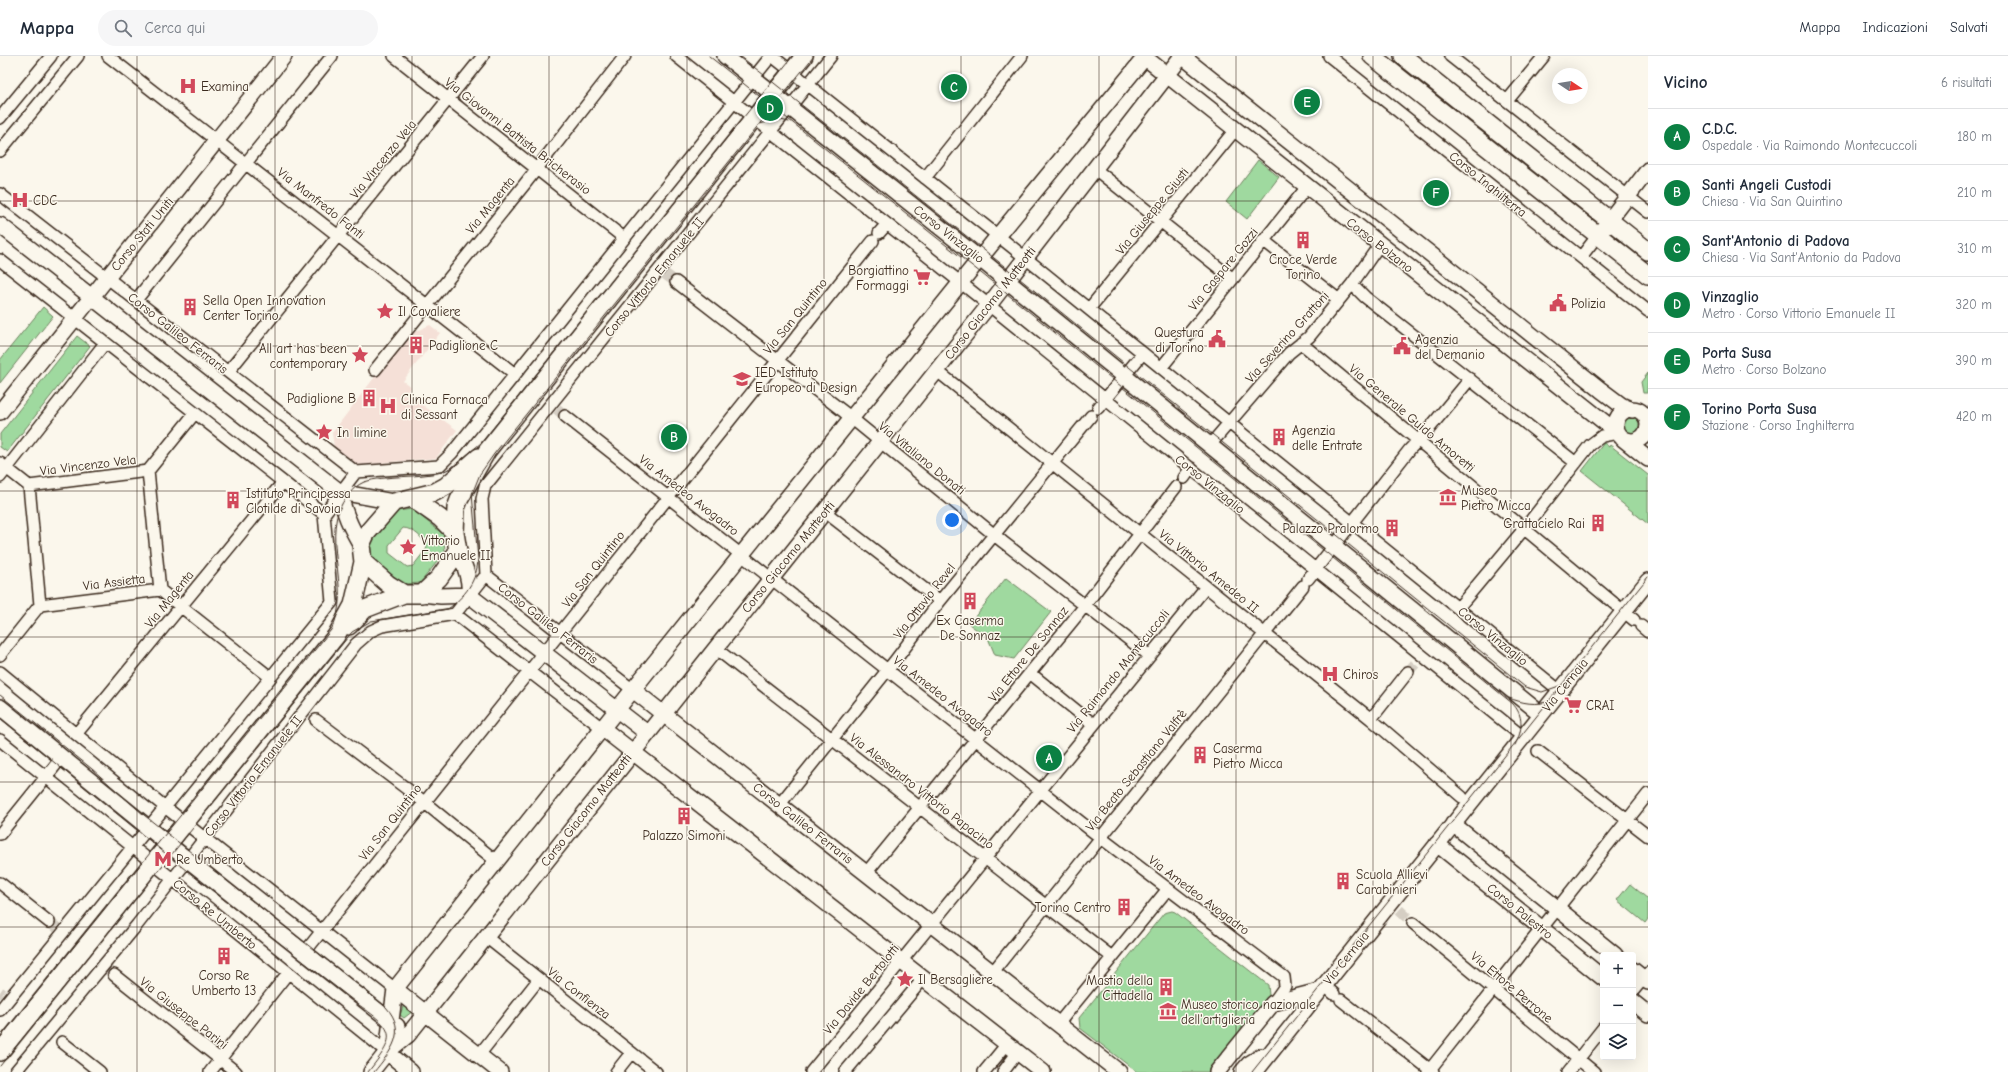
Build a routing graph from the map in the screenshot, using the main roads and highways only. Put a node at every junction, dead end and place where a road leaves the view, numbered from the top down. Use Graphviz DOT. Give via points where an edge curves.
graph roads {
  1 [pos="804,56"];
  2 [pos="1372,56"];
  3 [pos="1402,56"];
  4 [pos="1648,251"];
  5 [pos="1648,275"];
  6 [pos="487,451"];
  7 [pos="413,499"];
  8 [pos="455,533"];
  9 [pos="363,562"];
  10 [pos="404,594"];
  11 [pos="336,636"];
  12 [pos="0,1052"];
  1 -- 6 [label="main road, Corso Vittorio Emanuele II"];
  2 -- 5 [label="main road"];
  3 -- 4 [label="main road"];
  6 -- 7 [label="main road, Corso Vittorio Emanuele II" via="446,486"];
  6 -- 8 [label="main road, Corso Vittorio Emanuele II" via="459,500 456,508"];
  7 -- 8 [label="main road" via="440,518"];
  7 -- 9 [label="main road" via="394,502 370,528 361,545"];
  8 -- 10 [label="main road" via="458,551 438,578 422,594"];
  9 -- 10 [label="main road"];
  9 -- 11 [label="main road, Corso Vittorio Emanuele II" via="353,605"];
  10 -- 11 [label="main road, Corso Vittorio Emanuele II" via="365,609"];
  11 -- 12 [label="main road, Corso Vittorio Emanuele II"];
}
